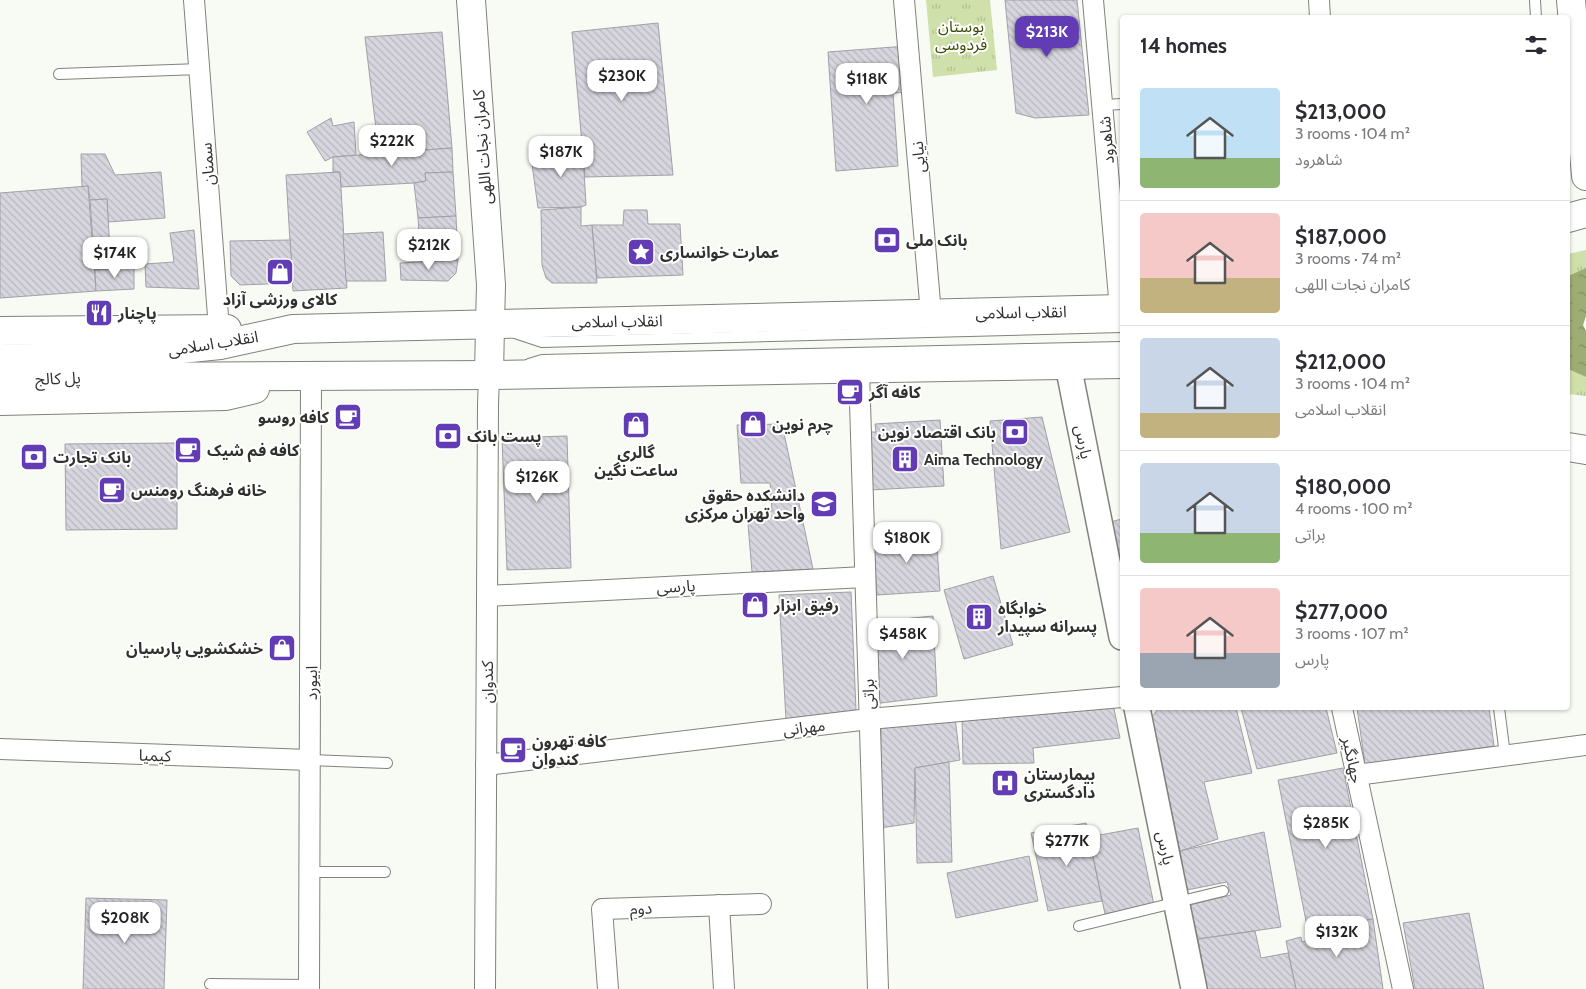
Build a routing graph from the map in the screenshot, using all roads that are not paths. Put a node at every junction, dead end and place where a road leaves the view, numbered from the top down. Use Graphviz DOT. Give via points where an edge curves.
graph roads {
  1 [pos="194,0"];
  2 [pos="471,0"];
  3 [pos="904,0"];
  4 [pos="1093,0"];
  5 [pos="1319,0"];
  6 [pos="1535,0"];
  7 [pos="1572,0"];
  8 [pos="1320,15"];
  9 [pos="1536,15"];
  10 [pos="200,69"];
  11 [pos="59,74"];
  12 [pos="1113,105"];
  13 [pos="1586,176"];
  14 [pos="1586,213"];
  15 [pos="1570,217"];
  16 [pos="1120,268"];
  17 [pos="932,314"];
  18 [pos="1120,315"];
  19 [pos="1120,315"];
  20 [pos="490,325"];
  21 [pos="220,328"];
  22 [pos="293,329"];
  23 [pos="0,332"];
  24 [pos="1120,347"];
  25 [pos="0,359"];
  26 [pos="1120,364"];
  27 [pos="1068,365"];
  28 [pos="114,367"];
  29 [pos="859,370"];
  30 [pos="489,375"];
  31 [pos="311,377"];
  32 [pos="0,380"];
  33 [pos="0,401"];
  34 [pos="1570,447"];
  35 [pos="1586,450"];
  36 [pos="865,577"];
  37 [pos="487,596"];
  38 [pos="1120,627"];
  39 [pos="1120,697"];
  40 [pos="1137,710"];
  41 [pos="1342,710"];
  42 [pos="1499,710"];
  43 [pos="869,719"];
  44 [pos="1586,745"];
  45 [pos="0,749"];
  46 [pos="1505,755"];
  47 [pos="310,760"];
  48 [pos="387,763"];
  49 [pos="486,765"];
  50 [pos="1356,775"];
  51 [pos="309,872"];
  52 [pos="385,872"];
  53 [pos="1223,891"];
  54 [pos="1177,902"];
  55 [pos="761,904"];
  56 [pos="719,905"];
  57 [pos="1080,926"];
  58 [pos="210,984"];
  59 [pos="309,987"];
  60 [pos="485,989"];
  61 [pos="608,989"];
  62 [pos="724,989"];
  63 [pos="878,989"];
  64 [pos="1194,989"];
  65 [pos="1403,989"];
  1 -- 10 [label="street, سمنان"];
  2 -- 20 [label="main road, کامران نجات اللهی" via="491,285"];
  3 -- 17 [label="street, نیایی"];
  4 -- 12 [label="street, شاهرود"];
  5 -- 8 [label="street"];
  6 -- 9 [label="lane"];
  7 -- 13 [label="main road"];
  10 -- 11 [label="lane"];
  10 -- 21 [label="street, سمنان"];
  12 -- 16 [label="street, شاهرود"];
  14 -- 15 [label="main road"];
  17 -- 19 [label="main road, انقلاب اسلامی"];
  17 -- 20 [label="main road, انقلاب اسلامی"];
  18 -- 20 [label="lane" via="542,342"];
  20 -- 22 [label="main road, انقلاب اسلامی"];
  20 -- 30 [label="main road, کامران نجات اللهی"];
  21 -- 22 [label="main road"];
  21 -- 23 [label="main road"];
  22 -- 28 [label="main road, انقلاب اسلامی"];
  24 -- 30 [label="lane" via="542,360"];
  25 -- 28 [label="main road, پل کالج"];
  26 -- 27 [label="main road, انقلاب اسلامی"];
  27 -- 29 [label="main road, انقلاب اسلامی"];
  27 -- 38 [label="street, پارس"];
  28 -- 31 [label="main road, انقلاب اسلامی"];
  28 -- 32 [label="main road, پل کالج"];
  29 -- 30 [label="main road, انقلاب اسلامی"];
  29 -- 36 [label="street, براتی"];
  30 -- 31 [label="main road, انقلاب اسلامی"];
  30 -- 37 [label="street, کندوان"];
  31 -- 33 [label="main road" via="226,396"];
  31 -- 47 [label="street, ابیورد"];
  34 -- 35 [label="main road"];
  36 -- 37 [label="street, پارسی"];
  36 -- 43 [label="street, براتی"];
  37 -- 49 [label="street, کندوان"];
  39 -- 43 [label="street, مهرانی"];
  40 -- 54 [label="street, پارس"];
  41 -- 50 [label="street, جهانگیر"];
  42 -- 46 [label="lane"];
  43 -- 49 [label="street, مهرانی"];
  43 -- 63 [label="street, براتی"];
  44 -- 46 [label="street"];
  45 -- 47 [label="street, کیمیا"];
  46 -- 50 [label="street"];
  47 -- 48 [label="lane"];
  47 -- 51 [label="street, ابیورد"];
  49 -- 60 [label="street, کندوان"];
  50 -- 65 [label="street, جهانگیر"];
  51 -- 52 [label="lane"];
  51 -- 59 [label="street, ابیورد"];
  53 -- 54 [label="lane"];
  54 -- 57 [label="lane"];
  54 -- 64 [label="street, پارس"];
  55 -- 56 [label="street, دوم"];
  56 -- 61 [label="street, دوم" via="602,909"];
  56 -- 62 [label="street"];
  58 -- 59 [label="lane"];
}
